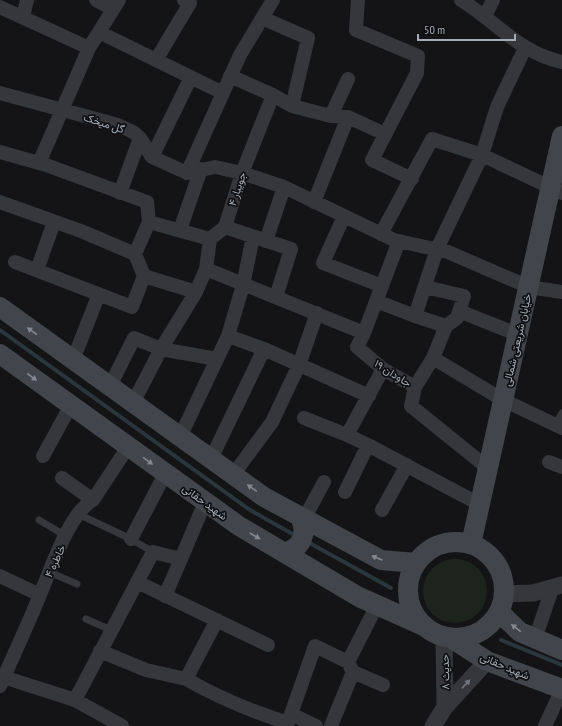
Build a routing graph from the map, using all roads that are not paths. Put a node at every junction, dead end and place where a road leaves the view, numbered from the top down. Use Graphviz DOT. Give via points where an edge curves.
graph roads {
  1 [pos="26,0"];
  2 [pos="96,0"];
  3 [pos="184,0"];
  4 [pos="273,0"];
  5 [pos="356,0"];
  6 [pos="461,0"];
  7 [pos="493,0"];
  8 [pos="116,5"];
  9 [pos="0,7"];
  10 [pos="485,16"];
  11 [pos="23,18"];
  12 [pos="262,18"];
  13 [pos="99,32"];
  14 [pos="90,48"];
  15 [pos="525,48"];
  16 [pos="156,60"];
  17 [pos="562,62"];
  18 [pos="230,76"];
  19 [pos="191,77"];
  20 [pos="348,79"];
  21 [pos="0,93"];
  22 [pos="222,93"];
  23 [pos="273,95"];
  24 [pos="292,106"];
  25 [pos="62,110"];
  26 [pos="331,116"];
  27 [pos="348,117"];
  28 [pos="385,134"];
  29 [pos="562,136"];
  30 [pos="140,138"];
  31 [pos="0,152"];
  32 [pos="482,155"];
  33 [pos="152,157"];
  34 [pos="39,163"];
  35 [pos="194,171"];
  36 [pos="242,173"];
  37 [pos="412,179"];
  38 [pos="284,187"];
  39 [pos="556,190"];
  40 [pos="120,193"];
  41 [pos="0,202"];
  42 [pos="314,202"];
  43 [pos="344,216"];
  44 [pos="54,222"];
  45 [pos="149,222"];
  46 [pos="225,227"];
  47 [pos="180,230"];
  48 [pos="381,234"];
  49 [pos="210,239"];
  50 [pos="260,239"];
  51 [pos="399,241"];
  52 [pos="436,249"];
  53 [pos="135,254"];
  54 [pos="15,262"];
  55 [pos="206,269"];
  56 [pos="37,270"];
  57 [pos="144,276"];
  58 [pos="243,285"];
  59 [pos="382,286"];
  60 [pos="425,287"];
  61 [pos="529,287"];
  62 [pos="196,292"];
  63 [pos="562,292"];
  64 [pos="98,294"];
  65 [pos="276,297"];
  66 [pos="376,301"];
  67 [pos="0,308"];
  68 [pos="459,312"];
  69 [pos="317,313"];
  70 [pos="415,316"];
  71 [pos="446,326"];
  72 [pos="364,333"];
  73 [pos="519,335"];
  74 [pos="228,336"];
  75 [pos="161,349"];
  76 [pos="264,349"];
  77 [pos="0,354"];
  78 [pos="433,358"];
  79 [pos="217,359"];
  80 [pos="74,360"];
  81 [pos="299,365"];
  82 [pos="383,369"];
  83 [pos="110,386"];
  84 [pos="415,387"];
  85 [pos="369,396"];
  86 [pos="503,400"];
  87 [pos="133,403"];
  88 [pos="71,406"];
  89 [pos="304,418"];
  90 [pos="560,422"];
  91 [pos="347,435"];
  92 [pos="180,437"];
  93 [pos="368,445"];
  94 [pos="128,446"];
  95 [pos="43,456"];
  96 [pos="210,459"];
  97 [pos="407,465"];
  98 [pos="489,469"];
  99 [pos="165,474"];
  100 [pos="233,475"];
  101 [pos="62,478"];
  102 [pos="324,482"];
  103 [pos="345,492"];
  104 [pos="93,500"];
  105 [pos="205,502"];
  106 [pos="481,505"];
  107 [pos="382,510"];
  108 [pos="78,514"];
  109 [pos="302,518"];
  110 [pos="39,520"];
  111 [pos="66,536"];
  112 [pos="131,539"];
  113 [pos="471,544"];
  114 [pos="153,552"];
  115 [pos="283,552"];
  116 [pos="181,559"];
  117 [pos="416,562"];
  118 [pos="49,572"];
  119 [pos="0,576"];
  120 [pos="137,582"];
  121 [pos="77,584"];
  122 [pos="557,587"];
  123 [pos="40,595"];
  124 [pos="165,596"];
  125 [pos="502,603"];
  126 [pos="377,605"];
  127 [pos="86,619"];
  128 [pos="217,620"];
  129 [pos="424,626"];
  130 [pos="111,630"];
  131 [pos="448,638"];
  132 [pos="535,639"];
  133 [pos="268,645"];
  134 [pos="562,650"];
  135 [pos="100,651"];
  136 [pos="488,661"];
  137 [pos="351,667"];
  138 [pos="186,679"];
  139 [pos="1,680"];
  140 [pos="384,685"];
  141 [pos="562,689"];
  142 [pos="75,700"];
  143 [pos="445,707"];
  144 [pos="291,714"];
  145 [pos="122,726"];
  146 [pos="316,726"];
  147 [pos="331,726"];
  148 [pos="433,726"];
  149 [pos="545,726"];
  1 -- 11 [label="street"];
  2 -- 8 [label="street"];
  3 -- 16 [label="street" via="190,3"];
  4 -- 12 [label="street"];
  5 -- 28 [label="street" via="356,30 418,56 416,73"];
  6 -- 10 [label="street"];
  7 -- 10 [label="street"];
  8 -- 13 [label="street"];
  9 -- 11 [label="street"];
  10 -- 15 [label="street"];
  11 -- 14 [label="street"];
  12 -- 18 [label="street"];
  12 -- 24 [label="street" via="308,38"];
  13 -- 14 [label="street"];
  13 -- 16 [label="street"];
  14 -- 25 [label="street"];
  15 -- 17 [label="street" via="545,59"];
  15 -- 32 [label="street" via="497,107"];
  16 -- 19 [label="street"];
  18 -- 22 [label="street"];
  18 -- 23 [label="street"];
  19 -- 22 [label="street"];
  19 -- 33 [label="street"];
  20 -- 26 [label="street"];
  21 -- 25 [label="street, گل میخک"];
  22 -- 35 [label="street"];
  23 -- 24 [label="street"];
  23 -- 36 [label="street, جویبار ۴"];
  24 -- 26 [label="street"];
  25 -- 30 [label="street, گل میخک" via="118,125"];
  25 -- 34 [label="street"];
  26 -- 27 [label="street"];
  27 -- 28 [label="street"];
  27 -- 42 [label="street"];
  28 -- 37 [label="street" via="372,160"];
  29 -- 39 [label="main road, خیابان شریعتی شمالی"];
  30 -- 33 [label="street, گل میخک"];
  30 -- 40 [label="street"];
  31 -- 34 [label="street"];
  32 -- 37 [label="street" via="432,139"];
  32 -- 39 [label="street"];
  32 -- 52 [label="street"];
  33 -- 35 [label="street"];
  34 -- 40 [label="street"];
  35 -- 36 [label="street" via="215,167"];
  35 -- 47 [label="street"];
  36 -- 38 [label="street"];
  36 -- 46 [label="street, جویبار ۴"];
  37 -- 48 [label="street"];
  38 -- 42 [label="street"];
  38 -- 50 [label="street"];
  39 -- 61 [label="main road, خیابان شریعتی شمالی"];
  40 -- 45 [label="street" via="147,202"];
  41 -- 44 [label="street"];
  42 -- 43 [label="street"];
  43 -- 48 [label="street"];
  43 -- 59 [label="street" via="323,263"];
  44 -- 53 [label="street"];
  44 -- 56 [label="street"];
  45 -- 47 [label="street"];
  45 -- 53 [label="street"];
  46 -- 49 [label="street"];
  46 -- 50 [label="street"];
  47 -- 49 [label="street"];
  48 -- 51 [label="street"];
  49 -- 55 [label="street"];
  50 -- 58 [label="street"];
  50 -- 65 [label="street" via="291,249"];
  51 -- 52 [label="street"];
  51 -- 59 [label="street"];
  52 -- 60 [label="street"];
  52 -- 61 [label="street"];
  53 -- 57 [label="street"];
  54 -- 56 [label="street"];
  55 -- 58 [label="street"];
  55 -- 62 [label="street"];
  56 -- 64 [label="street"];
  57 -- 62 [label="street"];
  57 -- 64 [label="street" via="132,307"];
  58 -- 65 [label="street"];
  58 -- 74 [label="street"];
  59 -- 66 [label="street"];
  60 -- 68 [label="street" via="464,296"];
  60 -- 70 [label="street"];
  61 -- 63 [label="street"];
  61 -- 73 [label="main road, خیابان شریعتی شمالی"];
  62 -- 75 [label="street"];
  64 -- 80 [label="street"];
  65 -- 69 [label="street"];
  66 -- 70 [label="street"];
  66 -- 72 [label="street"];
  80 -- 67 [label="main road, one-way"];
  68 -- 71 [label="street" via="457,318"];
  68 -- 73 [label="street"];
  69 -- 72 [label="street"];
  69 -- 81 [label="street"];
  70 -- 71 [label="street"];
  71 -- 78 [label="street, جاودان ۱۹"];
  72 -- 82 [label="street, جاودان ۱۹" via="356,347"];
  73 -- 86 [label="main road, خیابان شریعتی شمالی"];
  74 -- 76 [label="street"];
  74 -- 79 [label="street"];
  75 -- 79 [label="street"];
  75 -- 83 [label="street" via="134,338"];
  75 -- 87 [label="street"];
  76 -- 81 [label="street"];
  76 -- 96 [label="street"];
  77 -- 88 [label="main road, شهید حقانی, one-way"];
  78 -- 84 [label="street, جاودان ۱۹"];
  78 -- 86 [label="street"];
  79 -- 92 [label="street"];
  80 -- 83 [label="main road"];
  81 -- 85 [label="street"];
  81 -- 100 [label="street" via="272,422"];
  82 -- 84 [label="street, جاودان ۱۹"];
  82 -- 85 [label="street"];
  83 -- 87 [label="main road"];
  84 -- 98 [label="street" via="411,406"];
  85 -- 91 [label="street"];
  86 -- 90 [label="street"];
  86 -- 98 [label="main road, خیابان شریعتی شمالی"];
  87 -- 92 [label="main road"];
  88 -- 94 [label="main road, شهید حقانی"];
  88 -- 95 [label="street"];
  89 -- 91 [label="street"];
  91 -- 93 [label="street"];
  92 -- 96 [label="main road"];
  93 -- 97 [label="street"];
  93 -- 103 [label="street"];
  94 -- 99 [label="main road, شهید حقانی, one-way"];
  94 -- 104 [label="street, خاطره ۴"];
  96 -- 100 [label="main road"];
  97 -- 106 [label="street"];
  97 -- 107 [label="street"];
  98 -- 106 [label="main road, خیابان شریعتی شمالی"];
  99 -- 105 [label="main road, شهید حقانی"];
  99 -- 112 [label="street"];
  109 -- 100 [label="main road, one-way" via="264,497"];
  101 -- 104 [label="street"];
  102 -- 109 [label="street"];
  104 -- 108 [label="street, خاطره ۴" via="84,505"];
  105 -- 115 [label="main road, شهید حقانی, one-way"];
  105 -- 116 [label="street"];
  106 -- 113 [label="main road, خیابان شریعتی شمالی"];
  108 -- 111 [label="street, خاطره ۴"];
  108 -- 112 [label="lane"];
  109 -- 115 [label="main road" via="304,534 300,542 296,548"];
  117 -- 109 [label="main road, one-way" via="381,560"];
  110 -- 111 [label="lane"];
  111 -- 118 [label="street, خاطره ۴"];
  112 -- 114 [label="lane"];
  113 -- 117 [label="main road" via="448,542 435,546"];
  113 -- 125 [label="main road" via="488,553 502,572"];
  114 -- 116 [label="street"];
  114 -- 120 [label="street"];
  115 -- 126 [label="main road, شهید حقانی"];
  116 -- 124 [label="street"];
  117 -- 129 [label="main road" via="410,575 408,589 412,609"];
  118 -- 121 [label="lane"];
  118 -- 123 [label="street, خاطره ۴"];
  119 -- 123 [label="street"];
  120 -- 124 [label="street"];
  120 -- 130 [label="street"];
  122 -- 125 [label="street"];
  122 -- 132 [label="street"];
  123 -- 139 [label="street, خاطره ۴"];
  124 -- 128 [label="street"];
  125 -- 131 [label="main road" via="491,624 480,632 468,637"];
  132 -- 125 [label="main road, one-way" via="520,632"];
  126 -- 129 [label="main road, شهید حقانی"];
  126 -- 137 [label="street"];
  127 -- 130 [label="lane"];
  128 -- 133 [label="street"];
  128 -- 138 [label="street"];
  129 -- 131 [label="main road"];
  130 -- 135 [label="street"];
  131 -- 136 [label="main road, شهید حقانی"];
  131 -- 143 [label="street, حدیث ۸"];
  132 -- 134 [label="main road"];
  135 -- 138 [label="street" via="146,670"];
  135 -- 142 [label="street"];
  136 -- 141 [label="main road, شهید حقانی"];
  143 -- 136 [label="street, one-way"];
  137 -- 140 [label="street"];
  137 -- 144 [label="street" via="315,646"];
  137 -- 147 [label="street"];
  138 -- 144 [label="street" via="219,698 256,713 288,723"];
  139 -- 142 [label="street"];
  141 -- 149 [label="street"];
  142 -- 145 [label="street"];
  143 -- 148 [label="street"];
  144 -- 146 [label="street"];
}
